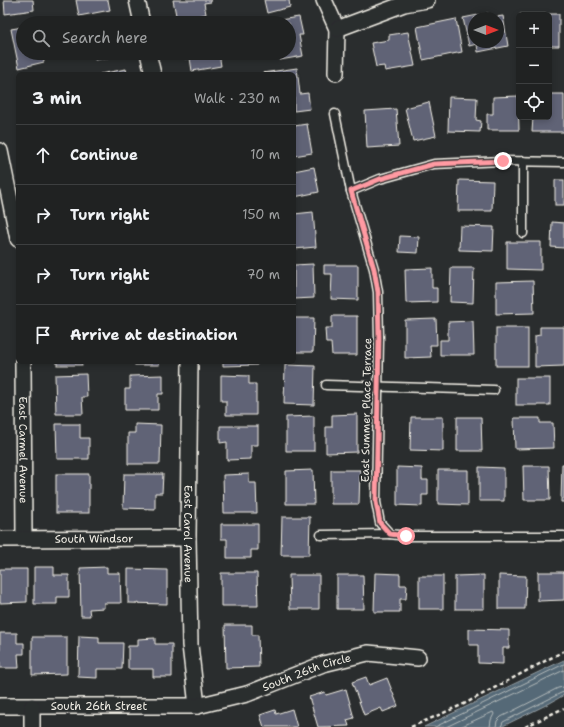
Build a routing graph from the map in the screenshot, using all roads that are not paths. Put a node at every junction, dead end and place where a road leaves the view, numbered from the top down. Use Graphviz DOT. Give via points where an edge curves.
graph roads {
  1 [pos="137,0"];
  2 [pos="324,0"];
  3 [pos="427,0"];
  4 [pos="140,16"];
  5 [pos="337,29"];
  6 [pos="150,60"];
  7 [pos="153,72"];
  8 [pos="336,73"];
  9 [pos="335,114"];
  10 [pos="0,151"];
  11 [pos="523,161"];
  12 [pos="564,162"];
  13 [pos="351,191"];
  14 [pos="16,229"];
  15 [pos="523,233"];
  16 [pos="23,364"];
  17 [pos="190,364"];
  18 [pos="326,385"];
  19 [pos="378,387"];
  20 [pos="494,390"];
  21 [pos="390,534"];
  22 [pos="321,535"];
  23 [pos="564,536"];
  24 [pos="188,538"];
  25 [pos="0,539"];
  26 [pos="24,539"];
  27 [pos="418,658"];
  28 [pos="0,706"];
  29 [pos="32,706"];
  30 [pos="197,706"];
  31 [pos="32,727"];
  1 -- 4 [label="street"];
  2 -- 5 [label="street"];
  3 -- 5 [label="street" via="404,4"];
  5 -- 8 [label="street"];
  6 -- 7 [label="street"];
  9 -- 13 [label="lane, East Summer Place Terrace"];
  10 -- 14 [label="street"];
  11 -- 12 [label="lane"];
  11 -- 13 [label="lane" via="434,164 380,179"];
  11 -- 15 [label="lane"];
  13 -- 19 [label="lane, East Summer Place Terrace" via="374,269 378,292"];
  16 -- 26 [label="street, East Carmel Avenue"];
  17 -- 24 [label="street, East Carol Avenue"];
  18 -- 19 [label="lane"];
  19 -- 20 [label="lane"];
  19 -- 21 [label="lane, East Summer Place Terrace" via="376,502 380,523"];
  21 -- 22 [label="lane"];
  21 -- 23 [label="lane"];
  24 -- 26 [label="street, South Windsor"];
  24 -- 30 [label="street, East Carol Avenue" via="190,645"];
  25 -- 26 [label="street, South Windsor"];
  27 -- 30 [label="street, South 26th Circle" via="368,653 323,664 247,694"];
  28 -- 29 [label="street, South 26th Street"];
  29 -- 30 [label="street, South 26th Street"];
  29 -- 31 [label="street"];
}
